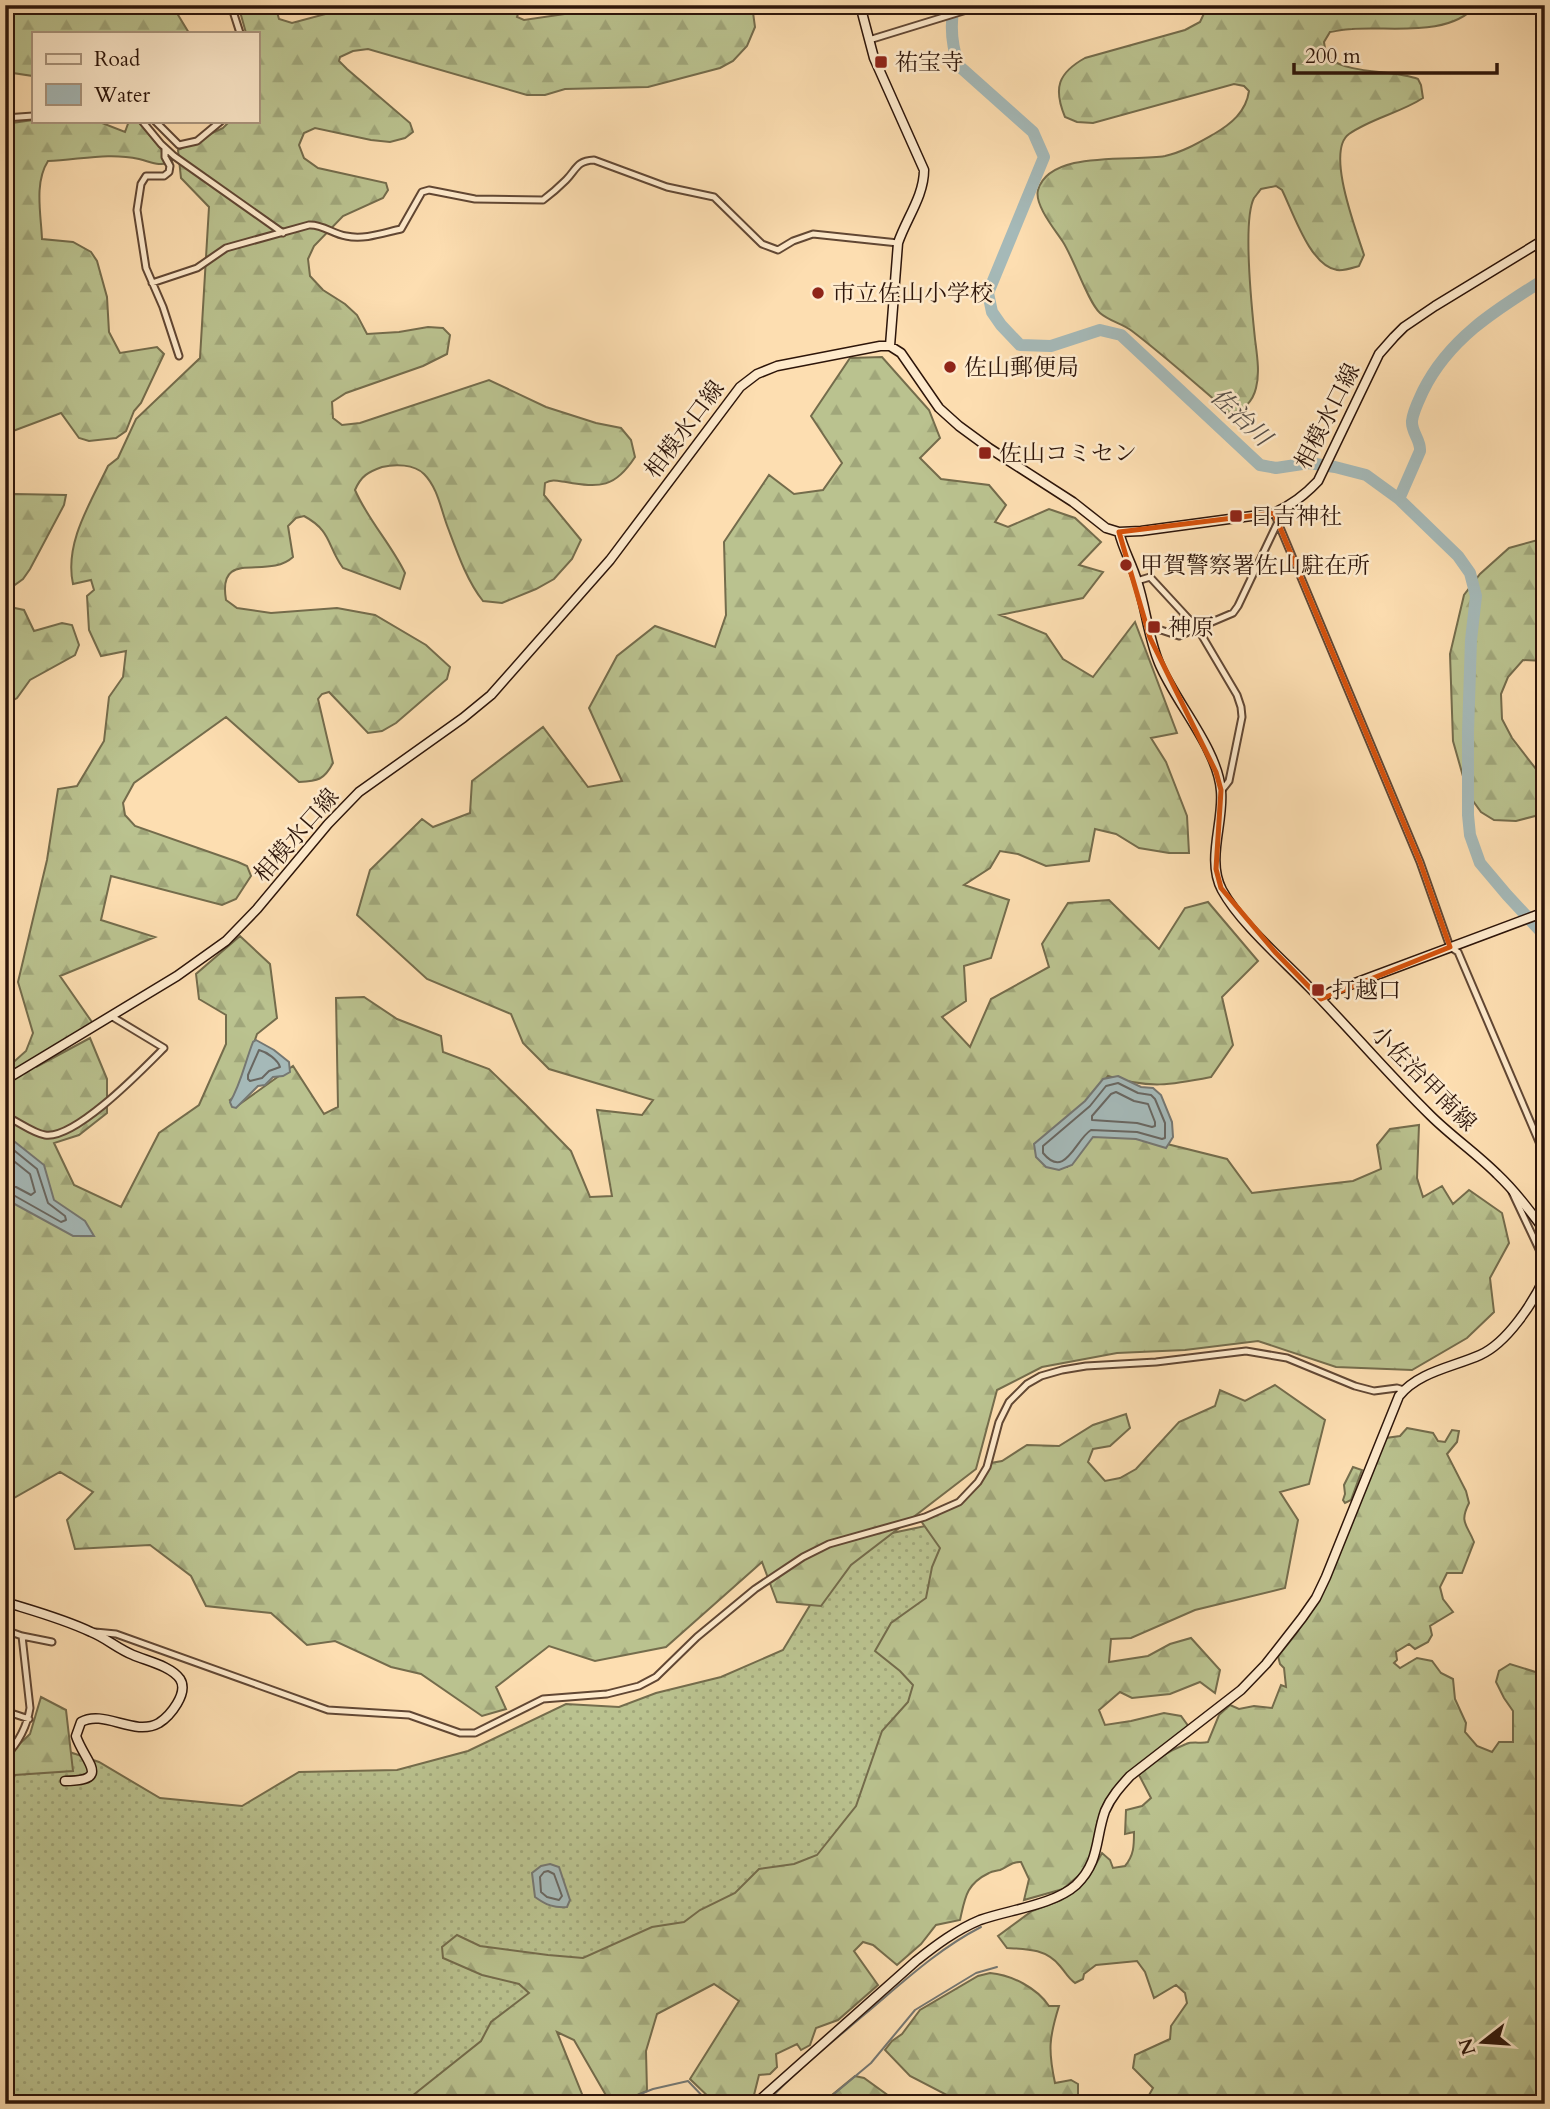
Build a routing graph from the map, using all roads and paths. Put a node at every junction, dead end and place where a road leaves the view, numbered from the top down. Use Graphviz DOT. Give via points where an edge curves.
graph roads {
  1 [pos="231,5"];
  2 [pos="860,5"];
  3 [pos="973,8"];
  4 [pos="240,32"];
  5 [pos="869,40"];
  6 [pos="32,116"];
  7 [pos="5,118"];
  8 [pos="143,122"];
  9 [pos="156,122"];
  10 [pos="220,122"];
  11 [pos="165,148"];
  12 [pos="284,233"];
  13 [pos="1545,239"];
  14 [pos="898,243"];
  15 [pos="152,283"];
  16 [pos="890,346"];
  17 [pos="179,356"];
  18 [pos="1274,513"];
  19 [pos="1277,524"];
  20 [pos="1119,532"];
  21 [pos="1138,581"];
  22 [pos="1198,629"];
  23 [pos="1149,631"];
  24 [pos="1221,790"];
  25 [pos="1545,912"];
  26 [pos="1450,947"];
  27 [pos="1321,999"];
  28 [pos="111,1016"];
  29 [pos="5,1080"];
  30 [pos="5,1116"];
  31 [pos="1545,1156"];
  32 [pos="1514,1191"];
  33 [pos="1545,1231"];
  34 [pos="1545,1262"];
  35 [pos="1545,1277"];
  36 [pos="1404,1390"];
  37 [pos="5,1602"];
  38 [pos="5,1630"];
  39 [pos="92,1632"];
  40 [pos="22,1636"];
  41 [pos="52,1642"];
  42 [pos="5,1711"];
  43 [pos="29,1719"];
  44 [pos="5,1757"];
  45 [pos="65,1781"];
  46 [pos="755,2104"];
  1 -- 4 [label="street"];
  2 -- 5 [label="main road"];
  3 -- 5 [label="street"];
  5 -- 14 [label="main road" via="884,85 924,170 924,182"];
  6 -- 7 [label="street"];
  8 -- 11 [label="street"];
  9 -- 10 [label="street" via="179,145 197,141"];
  11 -- 12 [label="street"];
  11 -- 15 [label="street" via="169,172 146,176 138,194 144,260"];
  12 -- 14 [label="street" via="316,225 361,238 401,229 422,192 429,190 475,199 543,200 578,164 594,160 667,187 714,197 762,244 778,250 813,234"];
  12 -- 15 [label="street" via="226,248 197,268"];
  13 -- 18 [label="main road, 相模水口線" via="1404,327 1379,354 1324,470 1305,495"];
  14 -- 16 [label="main road"];
  15 -- 17 [label="street"];
  16 -- 20 [label="main road" via="901,353 939,408 959,426 1106,528"];
  16 -- 28 [label="main road, 相模水口線" via="777,366 740,387 610,560 491,695 359,792 226,941"];
  18 -- 19 [label="street"];
  18 -- 20 [label="main road, 相模水口線"];
  19 -- 22 [label="street" via="1233,613"];
  19 -- 26 [label="street" via="1420,862"];
  20 -- 21 [label="main road, 小佐治甲南線"];
  21 -- 22 [label="street" via="1150,577"];
  21 -- 23 [label="main road, 小佐治甲南線"];
  22 -- 23 [label="street" via="1179,636"];
  22 -- 24 [label="street" via="1241,707 1229,781"];
  23 -- 24 [label="main road, 小佐治甲南線" via="1159,663 1206,747"];
  24 -- 27 [label="main road, 小佐治甲南線" via="1216,869 1221,888 1236,910"];
  25 -- 26 [label="main road"];
  26 -- 27 [label="main road"];
  26 -- 31 [label="street" via="1458,952"];
  27 -- 32 [label="main road, 小佐治甲南線" via="1441,1127"];
  28 -- 29 [label="main road, 相模水口線"];
  28 -- 30 [label="street" via="164,1048 128,1084 71,1129 45,1135"];
  32 -- 33 [label="main road, 小佐治甲南線"];
  32 -- 34 [label="street" via="1511,1193"];
  35 -- 36 [label="main road" via="1502,1340"];
  36 -- 39 [label="street" via="1374,1391 1287,1358 1246,1351 1086,1366 1041,1376 1009,1402 987,1467 959,1502 925,1517 829,1544 803,1557 755,1589 656,1677 639,1686 607,1694 543,1699 475,1734 460,1734 409,1715 328,1710 116,1634"];
  36 -- 46 [label="main road" via="1316,1598 1241,1690 1120,1787 1106,1809 1097,1851 1083,1877 1059,1895 981,1920 944,1939"];
  37 -- 39 [label="main road"];
  38 -- 40 [label="street"];
  39 -- 45 [label="main road" via="167,1669 182,1684 182,1694 171,1712 153,1726 93,1718 81,1722 76,1736 93,1772 82,1781"];
  40 -- 41 [label="street"];
  40 -- 43 [label="street"];
  42 -- 43 [label="street"];
  43 -- 44 [label="street"];
}
